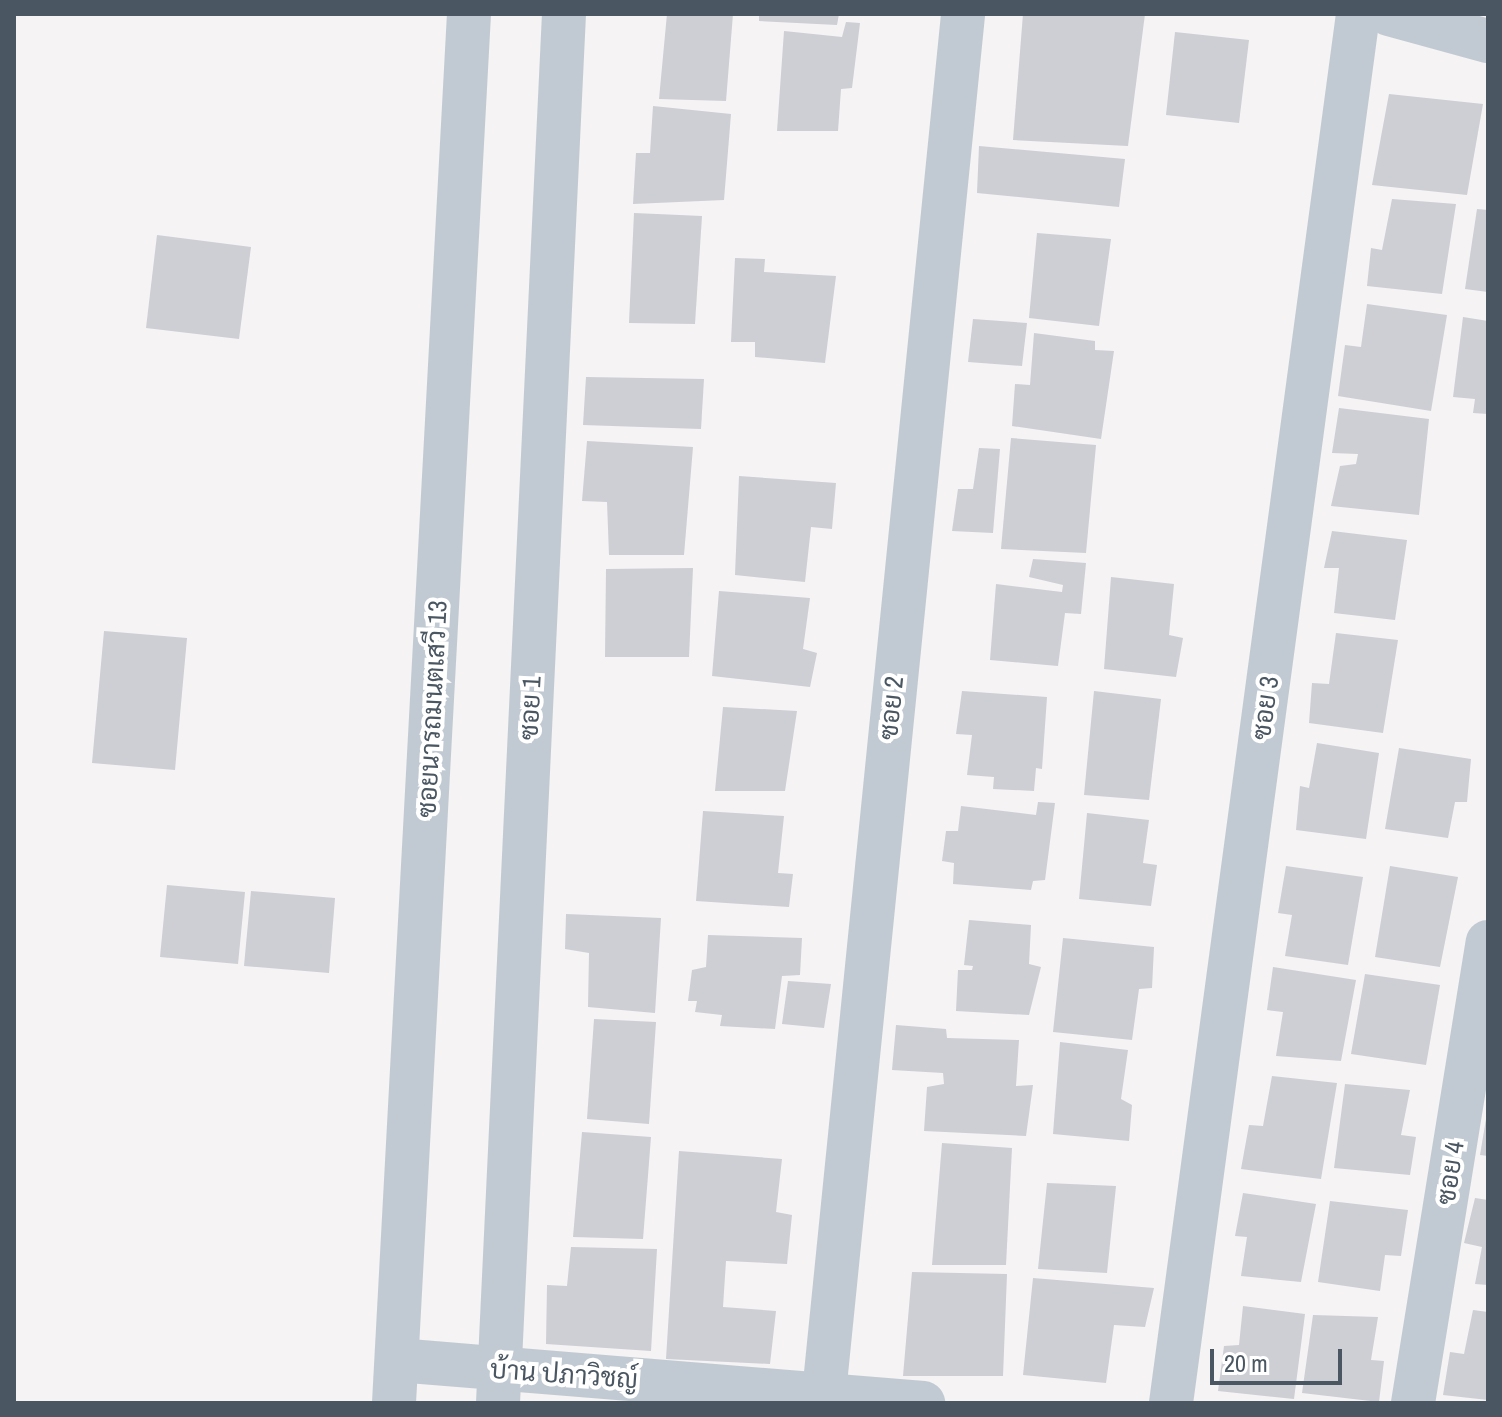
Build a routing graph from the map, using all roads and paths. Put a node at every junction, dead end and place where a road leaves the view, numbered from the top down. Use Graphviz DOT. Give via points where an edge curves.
graph roads {
  1 [pos="469,14"];
  2 [pos="564,14"];
  3 [pos="963,14"];
  4 [pos="1358,14"];
  5 [pos="1389,14"];
  6 [pos="1488,41"];
  7 [pos="1488,942"];
  8 [pos="397,1360"];
  9 [pos="498,1386"];
  10 [pos="823,1399"];
  11 [pos="394,1403"];
  12 [pos="923,1403"];
  13 [pos="1171,1403"];
  14 [pos="1413,1403"];
  1 -- 8 [label="street, ซอยนารถมนตเสวี 13"];
  2 -- 9 [label="street, ซอย 1"];
  3 -- 10 [label="street, ซอย 2"];
  4 -- 13 [label="street, ซอย 3"];
  5 -- 6 [label="street"];
  7 -- 14 [label="street, ซอย 4"];
  8 -- 9 [label="street, บ้าน ปภาวิชญ์"];
  8 -- 11 [label="street, ซอยนารถมนตเสวี 13"];
  9 -- 10 [label="street, บ้าน ปภาวิชญ์"];
  10 -- 12 [label="street, บ้าน ปภาวิชญ์"];
}
